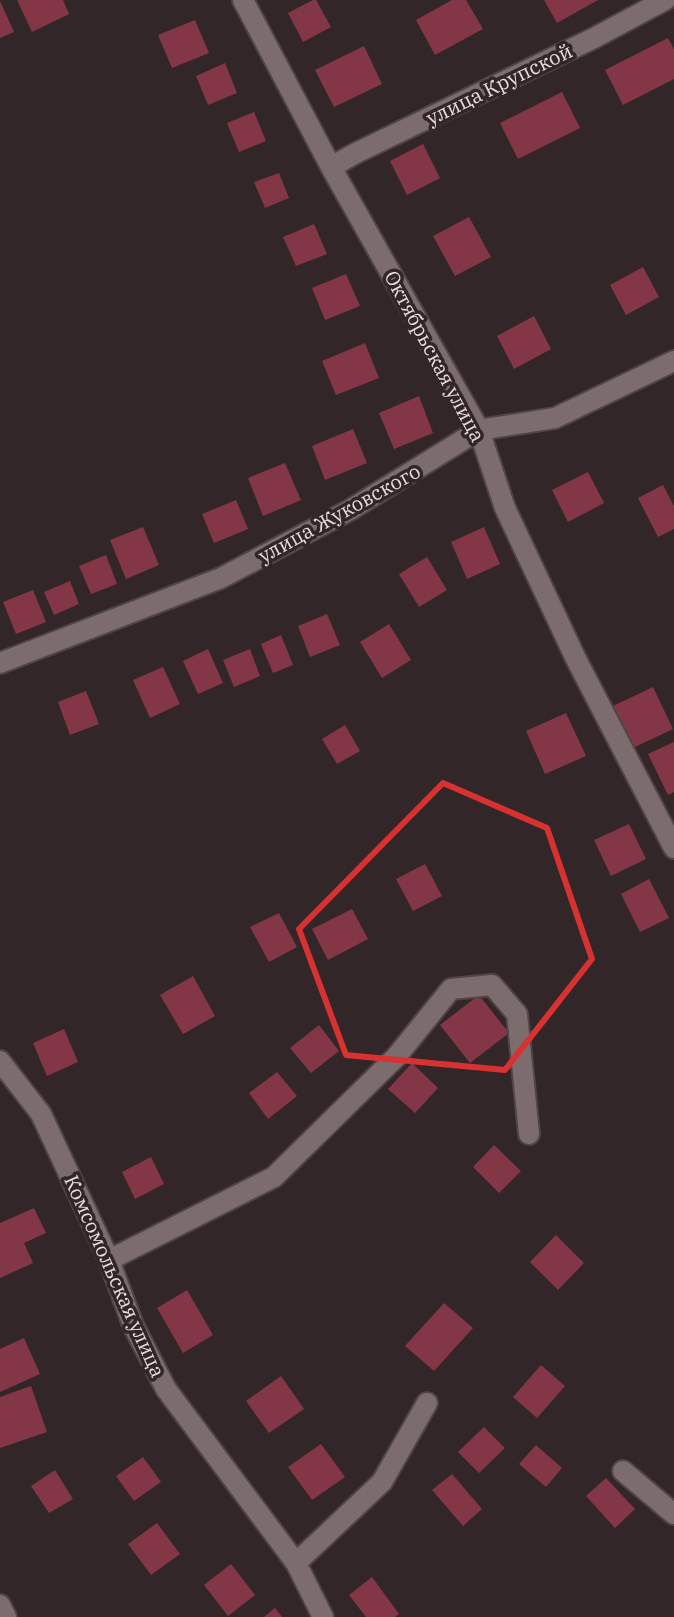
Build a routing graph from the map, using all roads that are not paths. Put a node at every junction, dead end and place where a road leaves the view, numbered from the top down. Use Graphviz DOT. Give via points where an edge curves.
graph roads {
  1 [pos="243,0"];
  2 [pos="665,0"];
  3 [pos="331,167"];
  4 [pos="674,361"];
  5 [pos="479,430"];
  6 [pos="0,663"];
  7 [pos="674,848"];
  8 [pos="0,1061"];
  9 [pos="529,1134"];
  10 [pos="109,1260"];
  11 [pos="427,1403"];
  12 [pos="623,1471"];
  13 [pos="674,1514"];
  14 [pos="296,1563"];
  15 [pos="0,1605"];
  16 [pos="6,1617"];
  17 [pos="323,1617"];
  1 -- 3 [label="street, Октябрьская улица"];
  2 -- 3 [label="street, улица Крупской"];
  3 -- 5 [label="street, Октябрьская улица"];
  4 -- 5 [label="street, улица Жуковского" via="555,418"];
  5 -- 6 [label="street, улица Жуковского" via="350,510 221,578"];
  5 -- 7 [label="street, Октябрьская улица" via="505,508"];
  8 -- 10 [label="street, Комсомольская улица" via="41,1114"];
  9 -- 10 [label="street" via="517,1014 492,985 451,989 396,1057 274,1177"];
  10 -- 14 [label="street, Комсомольская улица" via="133,1325 166,1389"];
  11 -- 14 [label="street" via="382,1482"];
  12 -- 13 [label="street"];
  14 -- 17 [label="street, Комсомольская улица"];
  15 -- 16 [label="street"];
}
